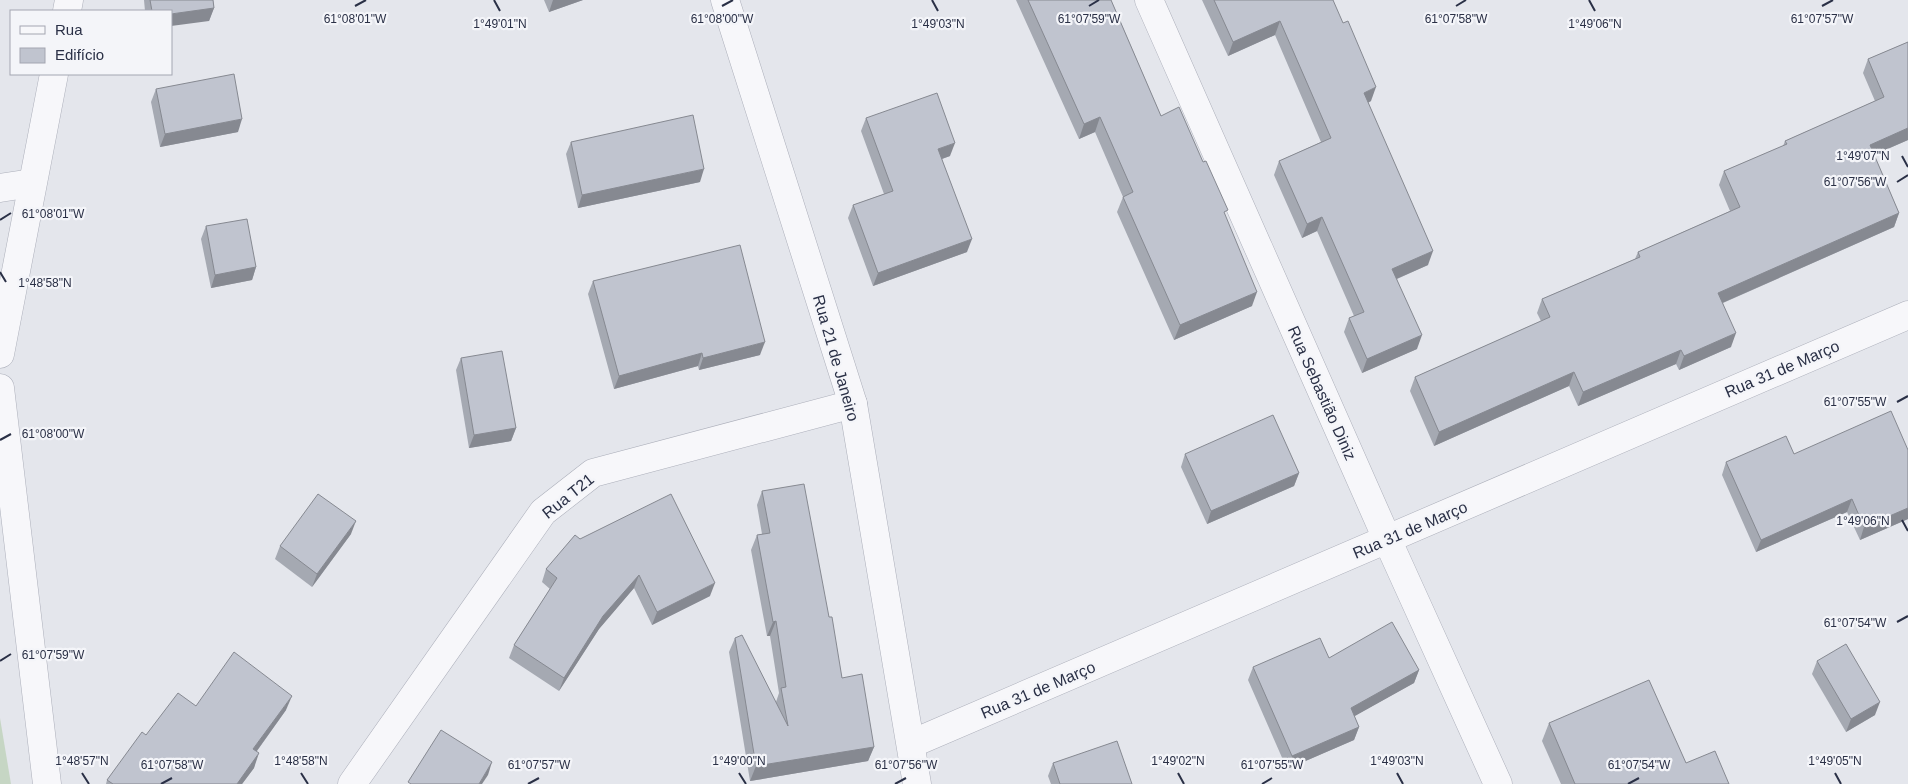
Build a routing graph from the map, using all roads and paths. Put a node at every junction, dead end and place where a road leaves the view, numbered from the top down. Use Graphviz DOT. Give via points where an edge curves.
graph roads {
  1 [pos="725,0"];
  2 [pos="1149,0"];
  3 [pos="54,75"];
  4 [pos="32,183"];
  5 [pos="0,188"];
  6 [pos="1908,315"];
  7 [pos="0,354"];
  8 [pos="0,388"];
  9 [pos="853,404"];
  10 [pos="1387,539"];
  11 [pos="912,744"];
  12 [pos="47,784"];
  13 [pos="352,784"];
  14 [pos="918,784"];
  15 [pos="1498,784"];
  1 -- 9 [label="street, Rua 21 de Janeiro"];
  2 -- 10 [label="street, Rua Sebastião Diniz"];
  3 -- 4 [label="street"];
  4 -- 5 [label="street"];
  4 -- 7 [label="street"];
  6 -- 10 [label="street, Rua 31 de Março"];
  8 -- 12 [label="street"];
  9 -- 11 [label="street, Rua 21 de Janeiro"];
  9 -- 13 [label="street, Rua T21" via="593,473 544,512"];
  10 -- 11 [label="street, Rua 31 de Março"];
  10 -- 15 [label="street, Rua Sebastião Diniz"];
  11 -- 14 [label="street, Rua 21 de Janeiro"];
}
